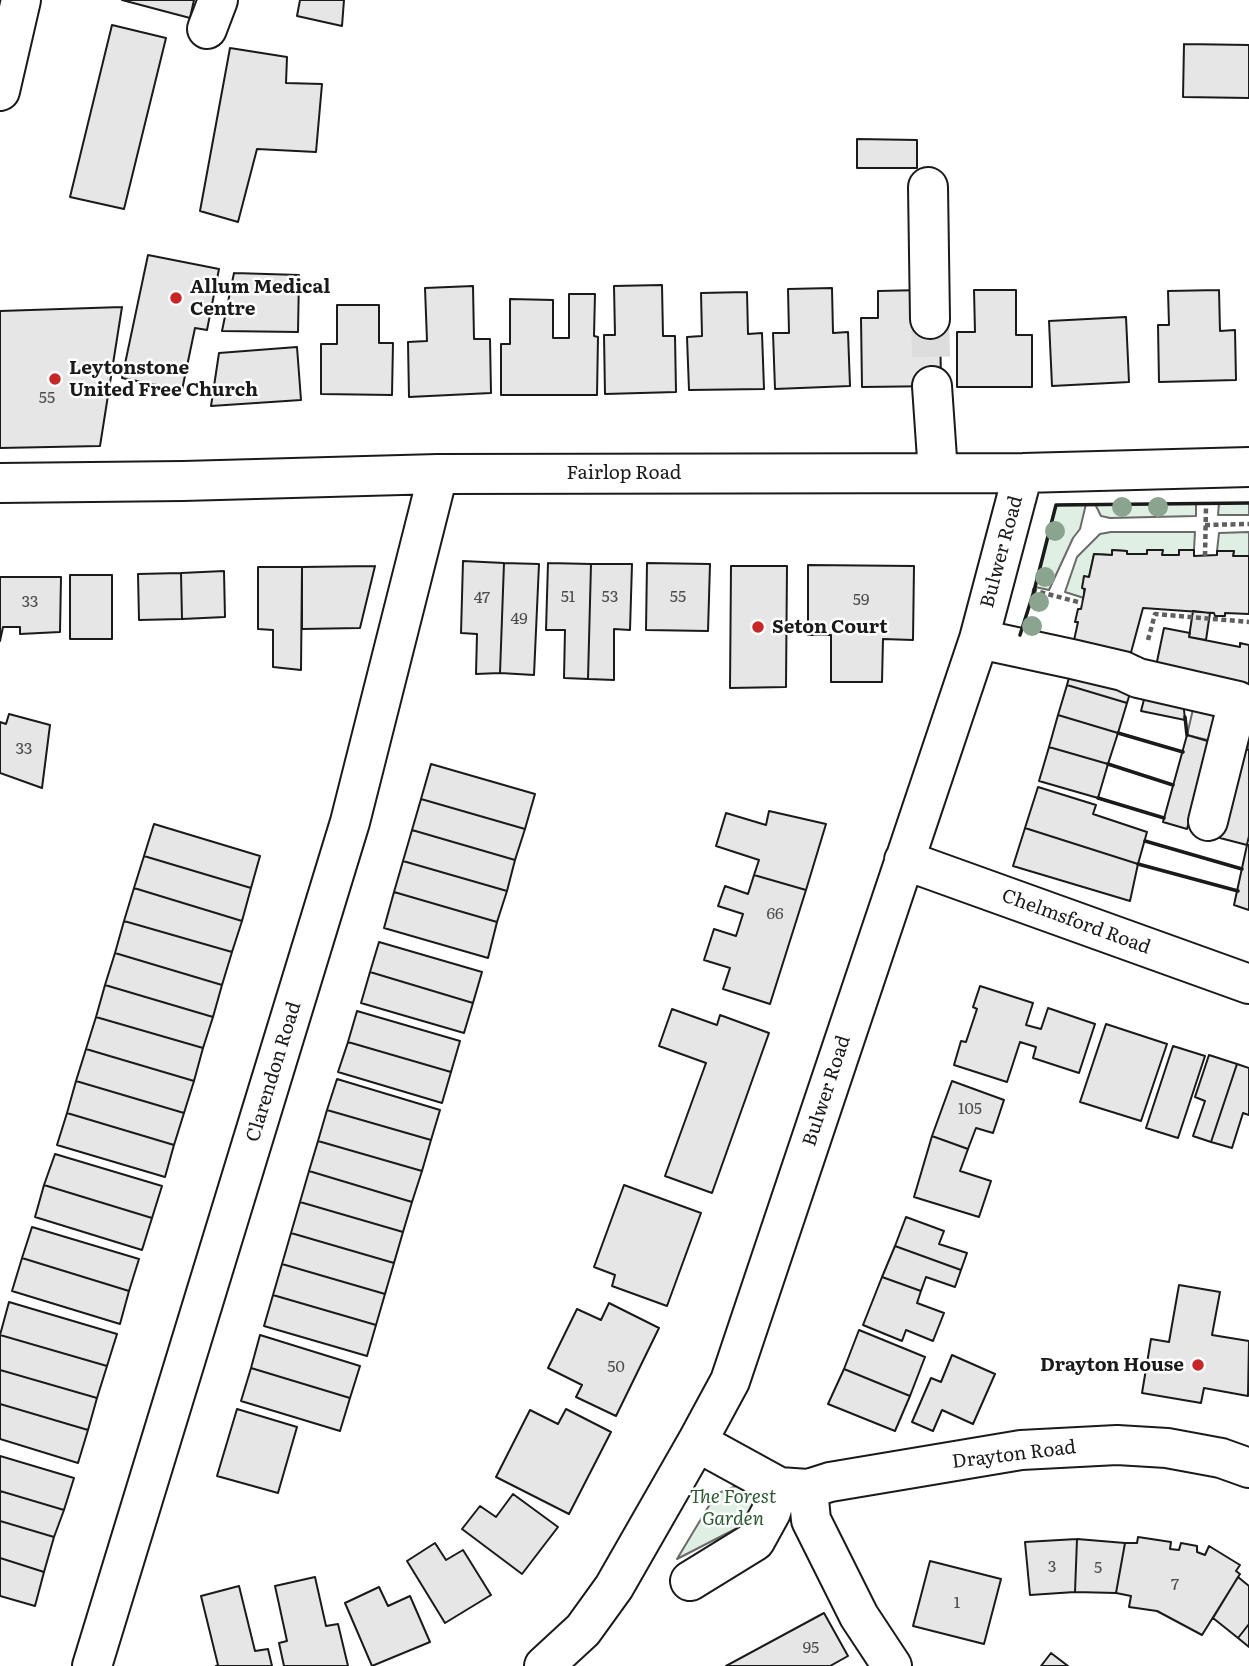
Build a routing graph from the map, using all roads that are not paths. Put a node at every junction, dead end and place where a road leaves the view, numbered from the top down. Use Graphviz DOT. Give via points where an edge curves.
graph roads {
  1 [pos="21,0"];
  2 [pos="0,91"];
  3 [pos="928,187"];
  4 [pos="930,319"];
  5 [pos="932,386"];
  6 [pos="1249,467"];
  7 [pos="938,473"];
  8 [pos="1023,473"];
  9 [pos="438,474"];
  10 [pos="0,483"];
  11 [pos="979,639"];
  12 [pos="1208,821"];
  13 [pos="904,860"];
  14 [pos="1249,984"];
  15 [pos="697,1443"];
  16 [pos="1249,1468"];
  17 [pos="793,1488"];
  18 [pos="690,1581"];
  19 [pos="92,1666"];
  20 [pos="544,1666"];
  21 [pos="892,1666"];
  1 -- 2 [label="street"];
  3 -- 4 [label="street"];
  5 -- 7 [label="street"];
  6 -- 8 [label="street, Fairlop Road"];
  7 -- 8 [label="street, Fairlop Road"];
  7 -- 9 [label="street, Fairlop Road"];
  8 -- 11 [label="street, Bulwer Road"];
  9 -- 10 [label="street, Fairlop Road"];
  9 -- 19 [label="street, Clarendon Road" via="349,822"];
  11 -- 12 [label="street" via="1238,701"];
  11 -- 13 [label="street, Bulwer Road"];
  13 -- 14 [label="street, Chelmsford Road"];
  13 -- 15 [label="street, Bulwer Road" via="730,1381"];
  15 -- 17 [label="street"];
  15 -- 20 [label="street, Bulwer Road" via="614,1587 583,1630"];
  16 -- 17 [label="street, Drayton Road" via="1167,1448 1117,1445 1021,1450"];
  17 -- 18 [label="street" via="771,1512 755,1541"];
  17 -- 21 [label="street" via="859,1616"];
}
